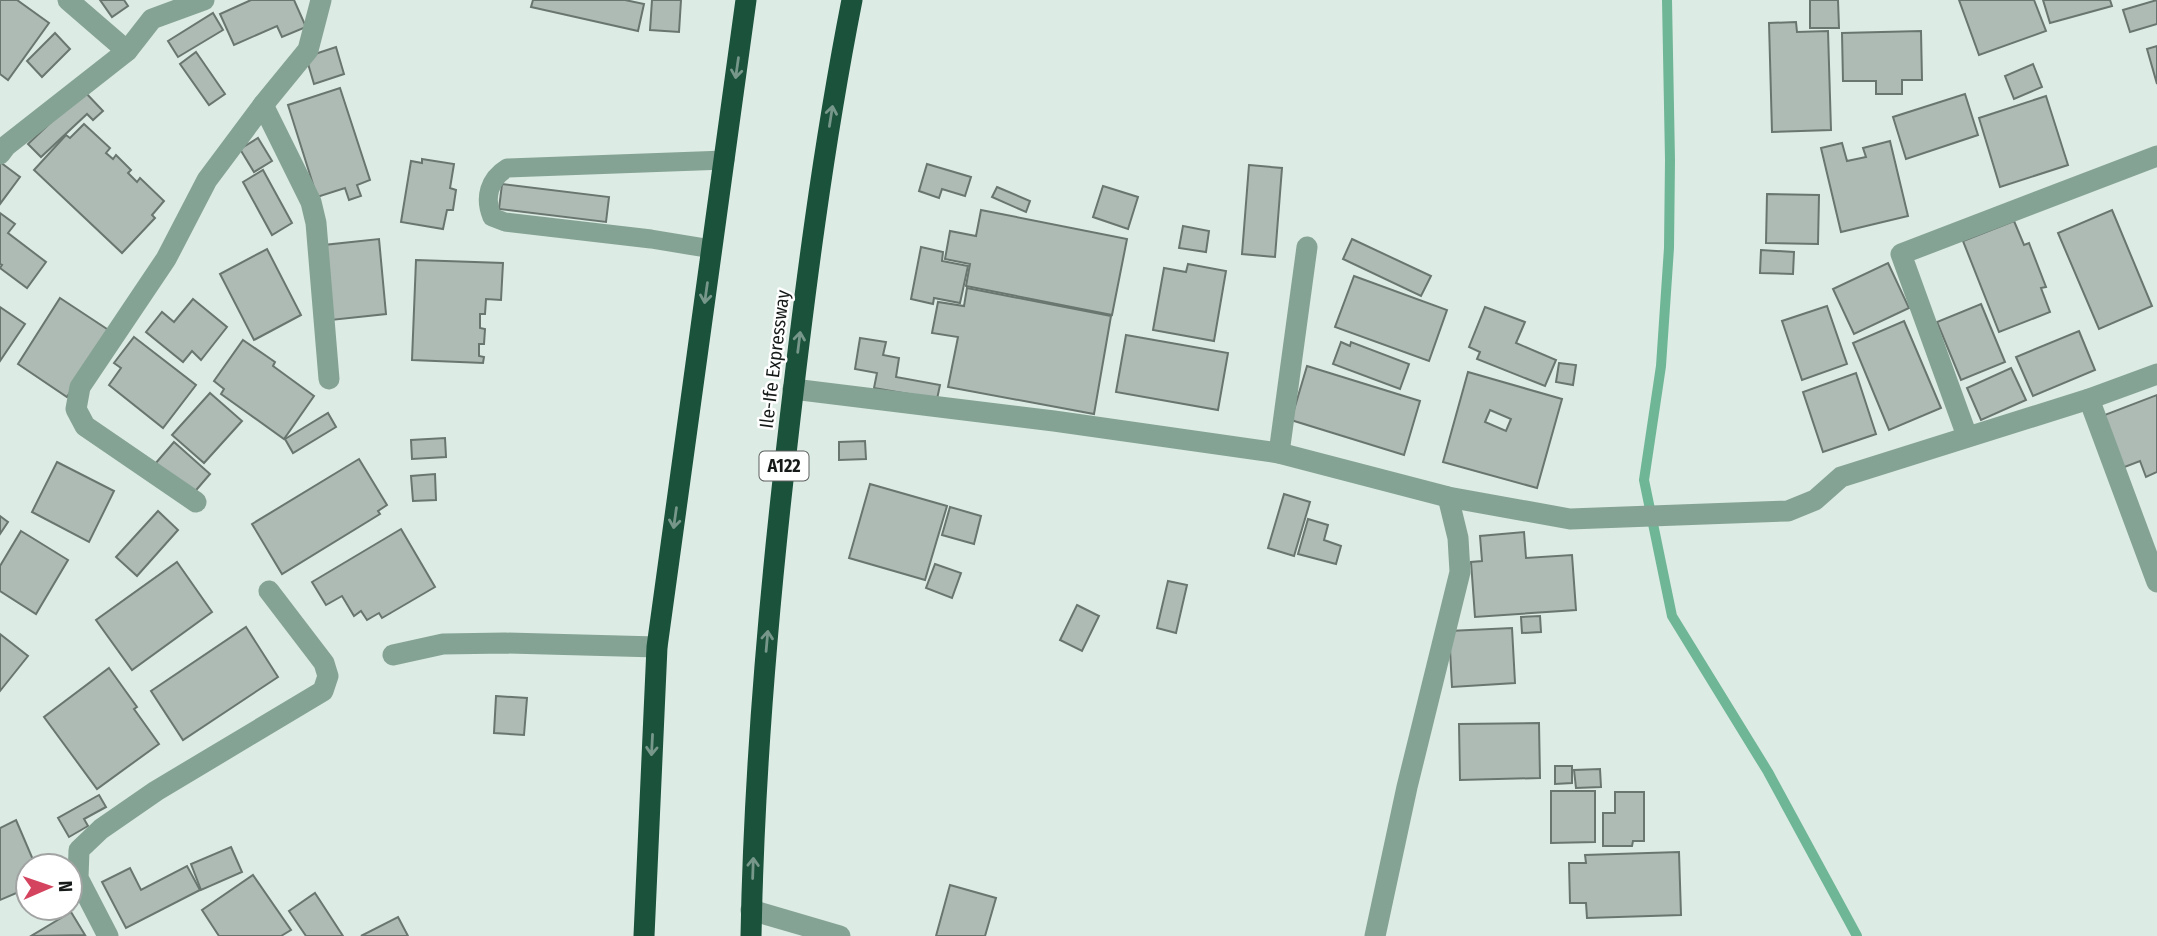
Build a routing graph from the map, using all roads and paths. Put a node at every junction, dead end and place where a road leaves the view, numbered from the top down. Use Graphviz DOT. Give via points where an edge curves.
graph roads {
  1 [pos="68,0"];
  2 [pos="204,0"];
  3 [pos="321,0"];
  4 [pos="746,0"];
  5 [pos="850,0"];
  6 [pos="149,10"];
  7 [pos="127,51"];
  8 [pos="263,105"];
  9 [pos="0,154"];
  10 [pos="2157,156"];
  11 [pos="725,160"];
  12 [pos="1307,247"];
  13 [pos="712,249"];
  14 [pos="2157,374"];
  15 [pos="329,379"];
  16 [pos="793,389"];
  17 [pos="2089,399"];
  18 [pos="1967,436"];
  19 [pos="1279,453"];
  20 [pos="1448,497"];
  21 [pos="195,502"];
  22 [pos="2157,582"];
  23 [pos="269,590"];
  24 [pos="657,648"];
  25 [pos="393,655"];
  26 [pos="751,910"];
  27 [pos="108,936"];
  28 [pos="644,936"];
  29 [pos="751,936"];
  30 [pos="840,936"];
  31 [pos="1375,936"];
  1 -- 7 [label="street"];
  2 -- 6 [label="street"];
  3 -- 8 [label="street" via="308,50"];
  4 -- 11 [label="highway, one-way"];
  16 -- 5 [label="highway, Ile-Ife Expressway / A122, one-way"];
  6 -- 7 [label="street"];
  7 -- 9 [label="street"];
  8 -- 15 [label="street" via="314,212"];
  8 -- 21 [label="street" via="207,180 166,259 80,387 76,409 85,426"];
  10 -- 18 [label="street" via="1902,254"];
  11 -- 13 [label="highway"];
  11 -- 13 [label="lane" via="507,168 496,174 489,189 492,217 505,222"];
  12 -- 19 [label="street"];
  13 -- 24 [label="highway, one-way"];
  14 -- 17 [label="street"];
  16 -- 19 [label="street"];
  26 -- 16 [label="highway, Ile-Ife Expressway / A122, one-way" via="759,733"];
  17 -- 18 [label="street"];
  17 -- 22 [label="street"];
  18 -- 20 [label="street" via="1841,477 1815,500 1788,512 1570,519"];
  19 -- 20 [label="street"];
  20 -- 31 [label="street" via="1460,572"];
  23 -- 27 [label="street" via="324,663 328,676 323,691 156,791 79,850 78,878"];
  24 -- 25 [label="street" via="443,644"];
  24 -- 28 [label="highway, one-way"];
  26 -- 29 [label="highway, Ile-Ife Expressway / A122"];
  26 -- 30 [label="street"];
}
